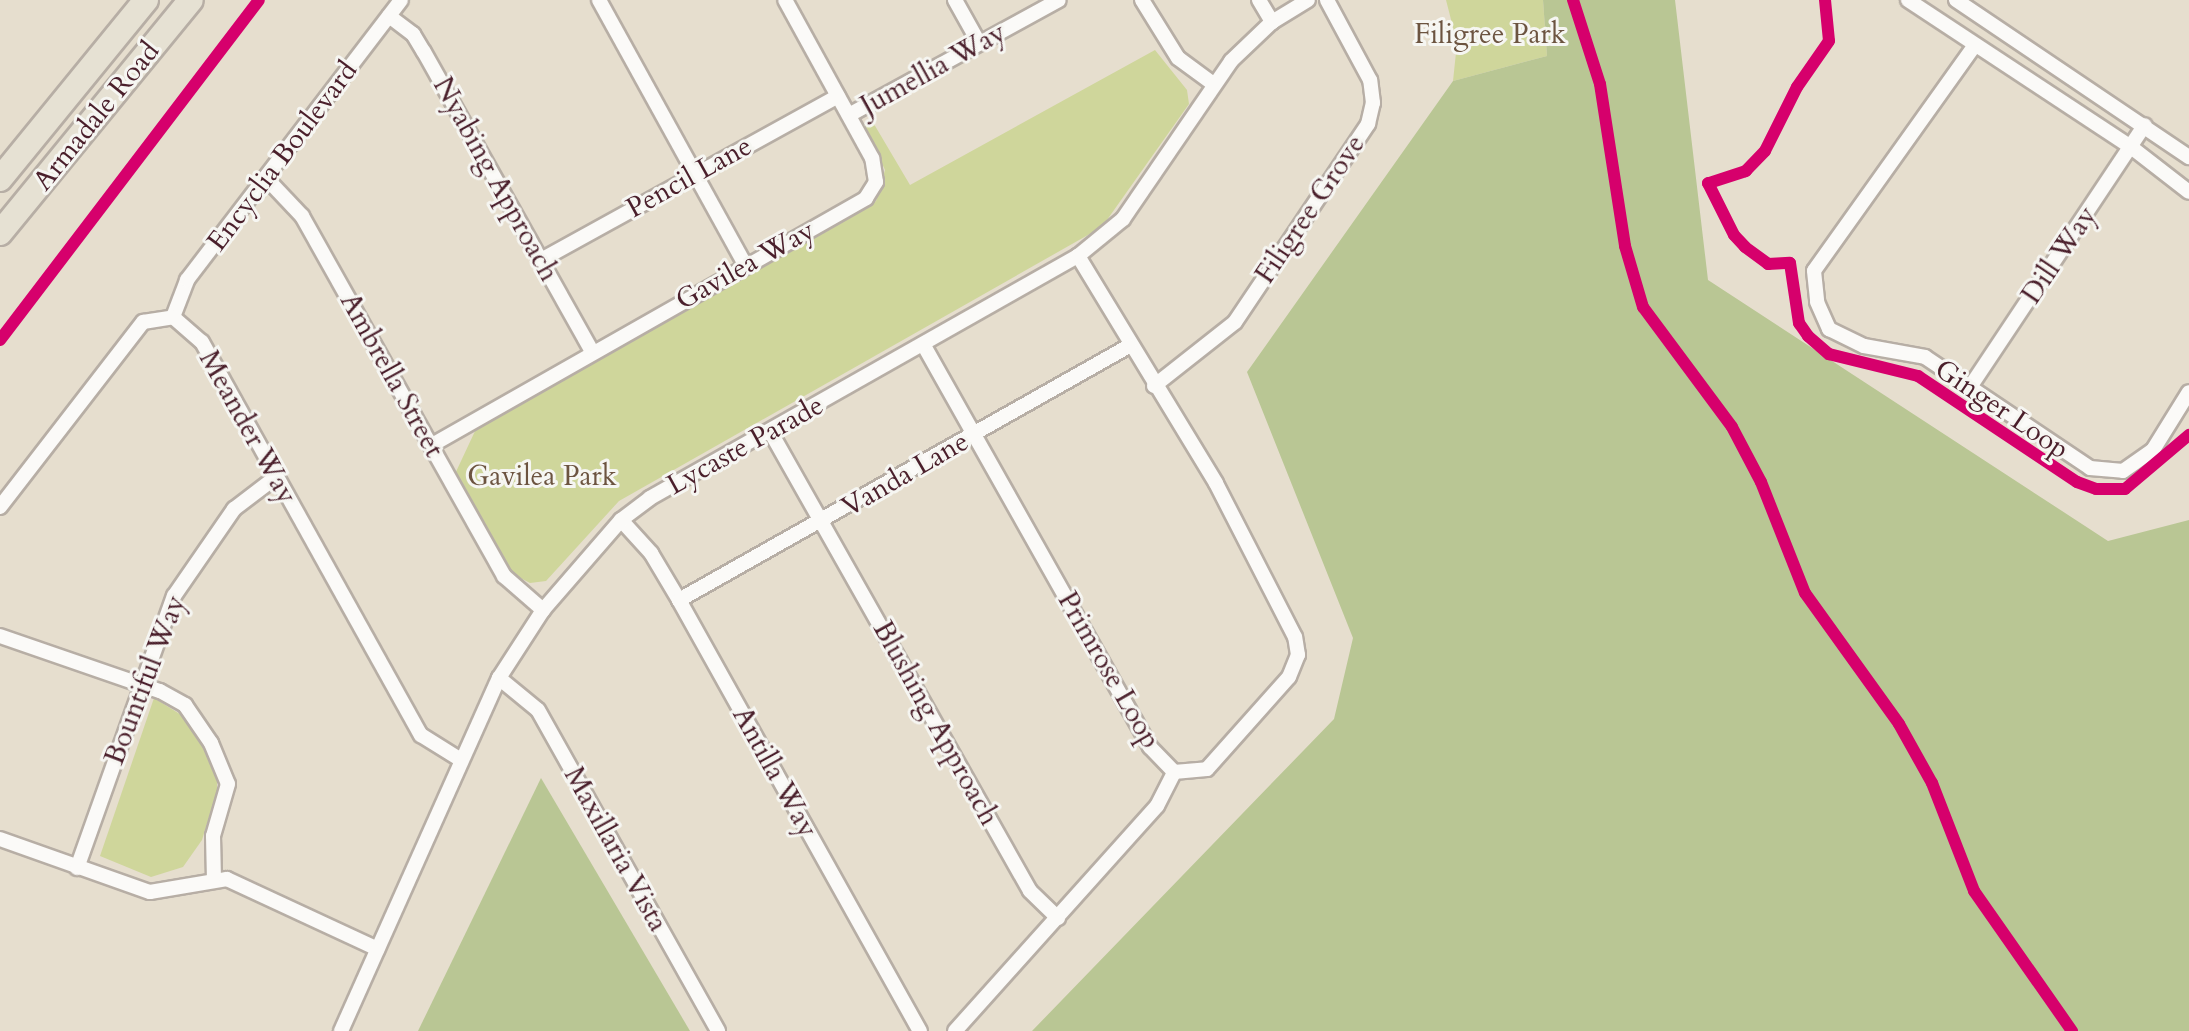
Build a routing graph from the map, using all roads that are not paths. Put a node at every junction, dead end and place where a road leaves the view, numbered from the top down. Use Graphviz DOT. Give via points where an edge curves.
graph roads {
  1 [pos="146,0"];
  2 [pos="191,0"];
  3 [pos="401,0"];
  4 [pos="599,0"];
  5 [pos="785,0"];
  6 [pos="955,0"];
  7 [pos="1059,0"];
  8 [pos="1142,0"];
  9 [pos="1259,0"];
  10 [pos="1308,0"];
  11 [pos="1327,0"];
  12 [pos="1908,0"];
  13 [pos="1963,2"];
  14 [pos="389,16"];
  15 [pos="1272,22"];
  16 [pos="979,43"];
  17 [pos="1975,45"];
  18 [pos="1212,83"];
  19 [pos="838,96"];
  20 [pos="849,115"];
  21 [pos="2145,125"];
  22 [pos="2131,147"];
  23 [pos="2189,157"];
  24 [pos="694,175"];
  25 [pos="0,179"];
  26 [pos="267,179"];
  27 [pos="2189,192"];
  28 [pos="0,233"];
  29 [pos="1078,256"];
  30 [pos="541,260"];
  31 [pos="745,265"];
  32 [pos="173,317"];
  33 [pos="923,344"];
  34 [pos="1129,346"];
  35 [pos="592,351"];
  36 [pos="1972,384"];
  37 [pos="1154,386"];
  38 [pos="2189,392"];
  39 [pos="770,431"];
  40 [pos="974,435"];
  41 [pos="432,445"];
  42 [pos="276,477"];
  43 [pos="0,507"];
  44 [pos="621,520"];
  45 [pos="822,521"];
  46 [pos="679,600"];
  47 [pos="543,610"];
  48 [pos="0,636"];
  49 [pos="499,678"];
  50 [pos="141,684"];
  51 [pos="461,760"];
  52 [pos="1174,772"];
  53 [pos="0,839"];
  54 [pos="77,868"];
  55 [pos="214,879"];
  56 [pos="1058,918"];
  57 [pos="378,949"];
  58 [pos="341,1031"];
  59 [pos="718,1031"];
  60 [pos="920,1031"];
  61 [pos="955,1031"];
  1 -- 25 [label="highway, Armadale Road"];
  2 -- 28 [label="highway, Armadale Road"];
  3 -- 14 [label="street, Encyclia Boulevard"];
  4 -- 24 [label="street"];
  5 -- 19 [label="street, Gavilea Way"];
  6 -- 16 [label="street"];
  7 -- 16 [label="street, Jumellia Way"];
  8 -- 18 [label="street" via="1178,58"];
  9 -- 15 [label="street"];
  10 -- 15 [label="street, Lycaste Parade"];
  11 -- 37 [label="street, Filigree Grove" via="1370,80 1373,103 1368,124 1235,322"];
  12 -- 17 [label="street"];
  13 -- 21 [label="street"];
  14 -- 26 [label="street, Encyclia Boulevard"];
  14 -- 30 [label="street, Nyabing Approach" via="413,34"];
  15 -- 18 [label="street, Lycaste Parade"];
  16 -- 20 [label="street, Jumellia Way"];
  17 -- 22 [label="street"];
  17 -- 36 [label="street, Ginger Loop" via="1814,271 1817,302 1829,329 1864,346 1925,357"];
  18 -- 29 [label="street, Lycaste Parade" via="1123,219"];
  19 -- 20 [label="street, Gavilea Way"];
  19 -- 24 [label="street, Pencil Lane"];
  20 -- 31 [label="street, Gavilea Way" via="872,158 876,182 866,198"];
  21 -- 22 [label="street, Dill Way"];
  21 -- 23 [label="street"];
  22 -- 27 [label="street"];
  22 -- 36 [label="street, Dill Way"];
  24 -- 30 [label="street, Pencil Lane"];
  24 -- 31 [label="street"];
  26 -- 32 [label="street, Encyclia Boulevard" via="187,280"];
  26 -- 41 [label="street, Ambrella Street" via="302,216"];
  29 -- 33 [label="street, Lycaste Parade"];
  29 -- 34 [label="street, Primrose Loop"];
  30 -- 35 [label="street, Nyabing Approach"];
  31 -- 35 [label="street, Gavilea Way"];
  32 -- 42 [label="street, Meander Way" via="196,333"];
  32 -- 43 [label="street" via="143,322"];
  33 -- 39 [label="street, Lycaste Parade"];
  33 -- 40 [label="street, Primrose Loop"];
  34 -- 37 [label="street, Primrose Loop"];
  34 -- 40 [label="street, Vanda Lane"];
  35 -- 41 [label="street, Gavilea Way"];
  36 -- 38 [label="street, Ginger Loop" via="2090,468 2123,471 2153,450"];
  37 -- 52 [label="street, Primrose Loop" via="1262,565 1298,655 1289,677 1207,769"];
  39 -- 44 [label="street, Lycaste Parade"];
  39 -- 45 [label="street, Blushing Approach"];
  40 -- 45 [label="street, Vanda Lane"];
  40 -- 52 [label="street, Primrose Loop" via="1150,747"];
  41 -- 47 [label="street, Ambrella Street" via="504,576"];
  42 -- 50 [label="street, Bountiful Way" via="234,509 182,582"];
  42 -- 51 [label="street, Meander Way" via="421,735"];
  44 -- 46 [label="street, Antilla Way" via="651,553"];
  44 -- 47 [label="street, Lycaste Parade"];
  45 -- 46 [label="street, Vanda Lane"];
  45 -- 56 [label="street, Blushing Approach" via="1030,891"];
  46 -- 60 [label="street, Antilla Way"];
  47 -- 49 [label="street, Lycaste Parade"];
  48 -- 50 [label="street"];
  49 -- 51 [label="street, Lycaste Parade"];
  49 -- 59 [label="street, Maxillaria Vista" via="538,710"];
  50 -- 54 [label="street, Bountiful Way"];
  50 -- 55 [label="street" via="185,705 221,764 228,784 211,849"];
  51 -- 57 [label="street, Lycaste Parade"];
  52 -- 56 [label="street" via="1157,806"];
  53 -- 54 [label="street"];
  54 -- 55 [label="street" via="150,892 169,893"];
  55 -- 57 [label="street" via="227,879"];
  56 -- 61 [label="street"];
  57 -- 58 [label="street, Lycaste Parade"];
}
